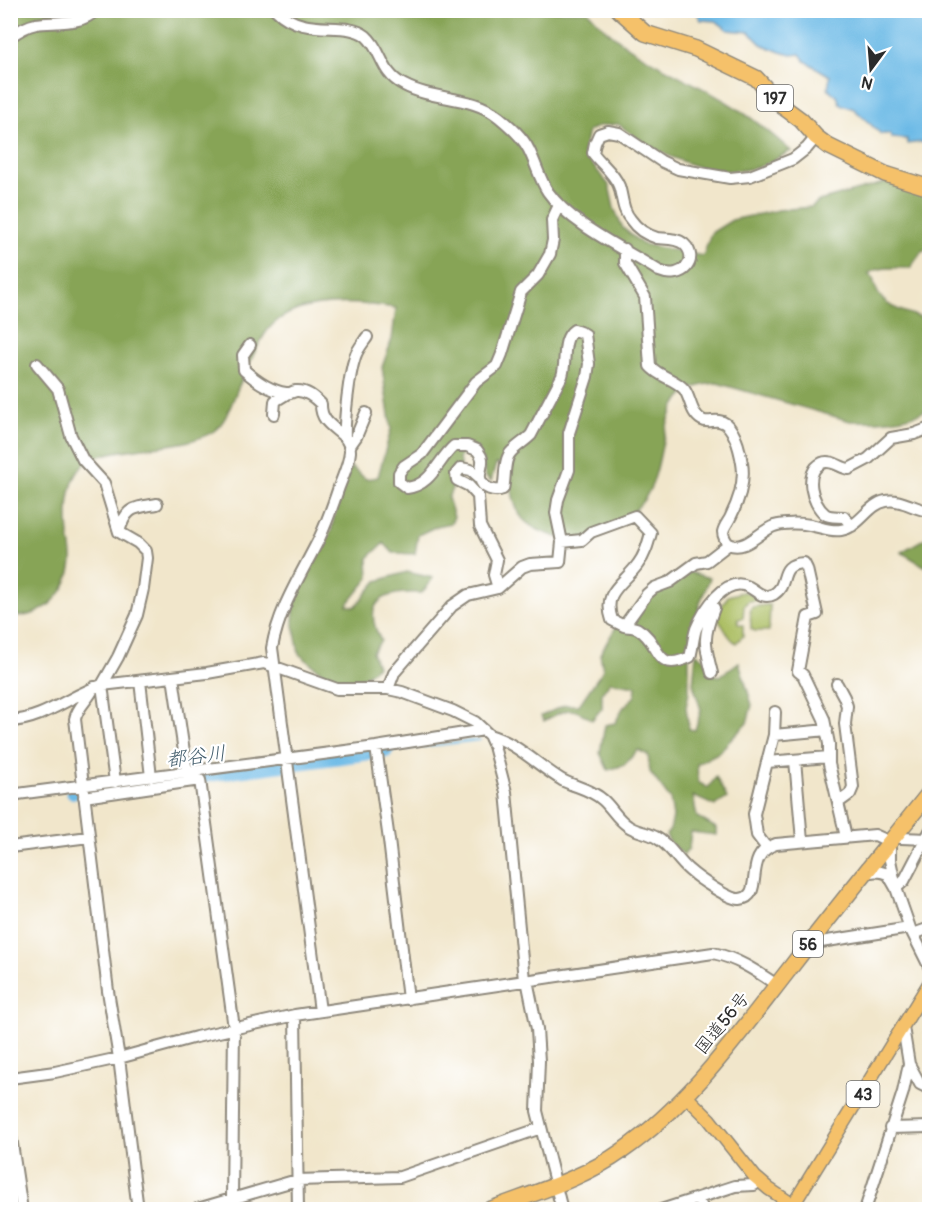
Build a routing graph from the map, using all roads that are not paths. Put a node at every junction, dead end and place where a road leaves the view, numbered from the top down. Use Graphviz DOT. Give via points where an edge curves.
graph roads {
  1 [pos="96,10"];
  2 [pos="276,10"];
  3 [pos="619,10"];
  4 [pos="10,37"];
  5 [pos="816,137"];
  6 [pos="930,188"];
  7 [pos="559,205"];
  8 [pos="625,249"];
  9 [pos="367,337"];
  10 [pos="250,345"];
  11 [pos="37,364"];
  12 [pos="288,393"];
  13 [pos="366,413"];
  14 [pos="274,414"];
  15 [pos="930,428"];
  16 [pos="347,442"];
  17 [pos="479,477"];
  18 [pos="157,504"];
  19 [pos="930,511"];
  20 [pos="852,526"];
  21 [pos="119,532"];
  22 [pos="562,542"];
  23 [pos="729,544"];
  24 [pos="740,584"];
  25 [pos="498,588"];
  26 [pos="624,626"];
  27 [pos="274,667"];
  28 [pos="712,673"];
  29 [pos="173,677"];
  30 [pos="140,681"];
  31 [pos="837,684"];
  32 [pos="98,686"];
  33 [pos="388,689"];
  34 [pos="776,712"];
  35 [pos="10,721"];
  36 [pos="826,729"];
  37 [pos="486,732"];
  38 [pos="774,735"];
  39 [pos="376,751"];
  40 [pos="830,757"];
  41 [pos="795,760"];
  42 [pos="767,762"];
  43 [pos="286,763"];
  44 [pos="187,772"];
  45 [pos="200,776"];
  46 [pos="151,777"];
  47 [pos="115,782"];
  48 [pos="84,791"];
  49 [pos="930,792"];
  50 [pos="10,795"];
  51 [pos="839,802"];
  52 [pos="928,836"];
  53 [pos="89,837"];
  54 [pos="846,837"];
  55 [pos="893,839"];
  56 [pos="802,841"];
  57 [pos="10,847"];
  58 [pos="766,847"];
  59 [pos="865,874"];
  60 [pos="896,888"];
  61 [pos="930,928"];
  62 [pos="911,931"];
  63 [pos="808,944"];
  64 [pos="930,968"];
  65 [pos="525,980"];
  66 [pos="930,982"];
  67 [pos="777,985"];
  68 [pos="408,999"];
  69 [pos="320,1011"];
  70 [pos="295,1015"];
  71 [pos="903,1027"];
  72 [pos="234,1028"];
  73 [pos="119,1058"];
  74 [pos="909,1064"];
  75 [pos="10,1078"];
  76 [pos="930,1089"];
  77 [pos="686,1096"];
  78 [pos="930,1127"];
  79 [pos="541,1128"];
  80 [pos="890,1128"];
  81 [pos="10,1130"];
  82 [pos="297,1180"];
  83 [pos="759,1180"];
  84 [pos="556,1185"];
  85 [pos="232,1198"];
  86 [pos="698,1198"];
  87 [pos="795,1208"];
  88 [pos="22,1209"];
  89 [pos="138,1209"];
  90 [pos="194,1209"];
  91 [pos="298,1209"];
  92 [pos="489,1209"];
  93 [pos="562,1209"];
  94 [pos="661,1209"];
  95 [pos="703,1209"];
  96 [pos="865,1209"];
  1 -- 4 [label="street" via="78,21 35,24"];
  2 -- 7 [label="street" via="305,26 358,31 375,46 393,78 404,85 483,107 498,116 529,149 548,191"];
  3 -- 5 [label="highway, 197" via="645,33 696,49 756,78"];
  5 -- 6 [label="highway, 197" via="885,174"];
  5 -- 8 [label="street" via="793,159 750,177 730,178 678,169 619,133 599,134 594,153 618,185 626,215 645,233 678,240 690,255 688,266 669,275"];
  7 -- 8 [label="street" via="576,220"];
  7 -- 17 [label="street" via="552,220 550,254 521,292 496,366 476,382 422,454 404,466 399,482 407,488 417,487 429,479 454,446 477,450 482,459"];
  8 -- 23 [label="street" via="625,263 645,297 651,366 685,390 693,411 701,419 727,425 740,453 740,493 723,532"];
  9 -- 16 [label="street" via="355,356 345,426"];
  10 -- 12 [label="street" via="243,355 244,370 268,387"];
  11 -- 21 [label="street" via="58,389 71,436 83,460 104,483"];
  12 -- 14 [label="street" via="274,401"];
  12 -- 16 [label="street" via="311,394 321,404 320,413 325,421"];
  13 -- 16 [label="street" via="356,437"];
  15 -- 20 [label="street" via="891,438 849,470 829,462 816,468 811,488 815,501 824,513 844,517"];
  16 -- 27 [label="street" via="350,453 330,514 275,630"];
  17 -- 22 [label="street" via="488,488 503,489 507,458 531,435 562,376 568,334 581,331 585,334 589,364 569,433 568,470 556,513"];
  17 -- 25 [label="street" via="460,468 456,474 457,480 470,486 477,496 480,526 498,560 494,575"];
  18 -- 21 [label="street" via="133,508 123,517"];
  19 -- 20 [label="street" via="885,501"];
  20 -- 23 [label="street" via="833,531 810,525 780,525 749,542"];
  21 -- 32 [label="street" via="138,543 147,558 137,615 118,657"];
  22 -- 25 [label="street" via="560,562 522,567"];
  22 -- 26 [label="street" via="582,540 591,532 635,516 651,533 639,564 608,602 612,620"];
  23 -- 26 [label="street" via="707,561 696,563 670,582 654,588"];
  24 -- 26 [label="street" via="716,594 696,628 690,657 680,661 670,663 660,658 638,628"];
  24 -- 28 [label="street" via="720,598 708,624 705,642"];
  24 -- 36 [label="street" via="770,596 778,590 789,567 804,563 817,614 808,616 798,671"];
  25 -- 33 [label="street" via="468,595 452,606 394,673"];
  27 -- 29 [label="street" via="264,663"];
  27 -- 33 [label="street" via="337,689"];
  27 -- 43 [label="street"];
  29 -- 30 [label="street"];
  29 -- 44 [label="street"];
  30 -- 32 [label="street"];
  30 -- 46 [label="street"];
  31 -- 51 [label="street" via="847,706 844,724 853,787"];
  32 -- 35 [label="street" via="35,716"];
  32 -- 47 [label="street"];
  32 -- 48 [label="street" via="75,719"];
  33 -- 37 [label="street" via="453,711"];
  34 -- 38 [label="street"];
  36 -- 38 [label="street"];
  36 -- 40 [label="street"];
  37 -- 39 [label="street"];
  37 -- 58 [label="street" via="528,754 562,780 592,792 630,828 656,837 689,871 726,896 738,899 752,892 755,863"];
  37 -- 65 [label="street" via="494,746 506,792"];
  38 -- 42 [label="street"];
  39 -- 43 [label="street"];
  39 -- 68 [label="street"];
  40 -- 41 [label="street"];
  40 -- 51 [label="street"];
  41 -- 42 [label="street"];
  41 -- 56 [label="street"];
  42 -- 58 [label="street" via="754,814 758,835"];
  43 -- 45 [label="street"];
  43 -- 69 [label="street"];
  44 -- 45 [label="street"];
  44 -- 46 [label="street"];
  45 -- 48 [label="street"];
  45 -- 72 [label="street"];
  46 -- 47 [label="street"];
  47 -- 48 [label="street"];
  48 -- 50 [label="street"];
  48 -- 53 [label="street"];
  49 -- 55 [label="highway, 国道56号 / 56"];
  51 -- 54 [label="street"];
  52 -- 55 [label="street"];
  52 -- 60 [label="street" via="904,881"];
  53 -- 57 [label="street"];
  53 -- 73 [label="street"];
  54 -- 55 [label="street" via="875,835"];
  54 -- 56 [label="street"];
  55 -- 59 [label="highway, 国道56号 / 56"];
  55 -- 60 [label="street" via="890,860"];
  56 -- 58 [label="street"];
  59 -- 60 [label="street" via="888,874"];
  59 -- 63 [label="highway, 国道56号 / 56"];
  60 -- 62 [label="street"];
  61 -- 62 [label="street"];
  62 -- 63 [label="street"];
  62 -- 64 [label="street"];
  63 -- 67 [label="highway, 国道56号 / 56"];
  65 -- 67 [label="street" via="712,953 748,965"];
  65 -- 68 [label="street"];
  65 -- 79 [label="street" via="537,1029 537,1111"];
  66 -- 71 [label="main road, 43"];
  67 -- 77 [label="highway, 国道56号 / 56"];
  68 -- 69 [label="street"];
  69 -- 70 [label="street"];
  70 -- 72 [label="street"];
  70 -- 82 [label="street"];
  71 -- 74 [label="street"];
  71 -- 87 [label="main road, 43"];
  72 -- 73 [label="street"];
  72 -- 85 [label="street"];
  73 -- 75 [label="street"];
  73 -- 89 [label="street"];
  74 -- 76 [label="street" via="920,1084"];
  74 -- 80 [label="street"];
  77 -- 83 [label="main road"];
  77 -- 84 [label="highway, 国道56号 / 56" via="621,1153"];
  78 -- 80 [label="street"];
  79 -- 82 [label="street" via="400,1177"];
  79 -- 84 [label="street"];
  80 -- 96 [label="street"];
  81 -- 88 [label="street"];
  82 -- 85 [label="street"];
  82 -- 91 [label="street"];
  83 -- 86 [label="street" via="754,1185 735,1186"];
  83 -- 87 [label="main road"];
  84 -- 92 [label="highway, 国道56号 / 56"];
  84 -- 93 [label="street"];
  85 -- 90 [label="street"];
  86 -- 94 [label="street"];
  86 -- 95 [label="street"];
}
